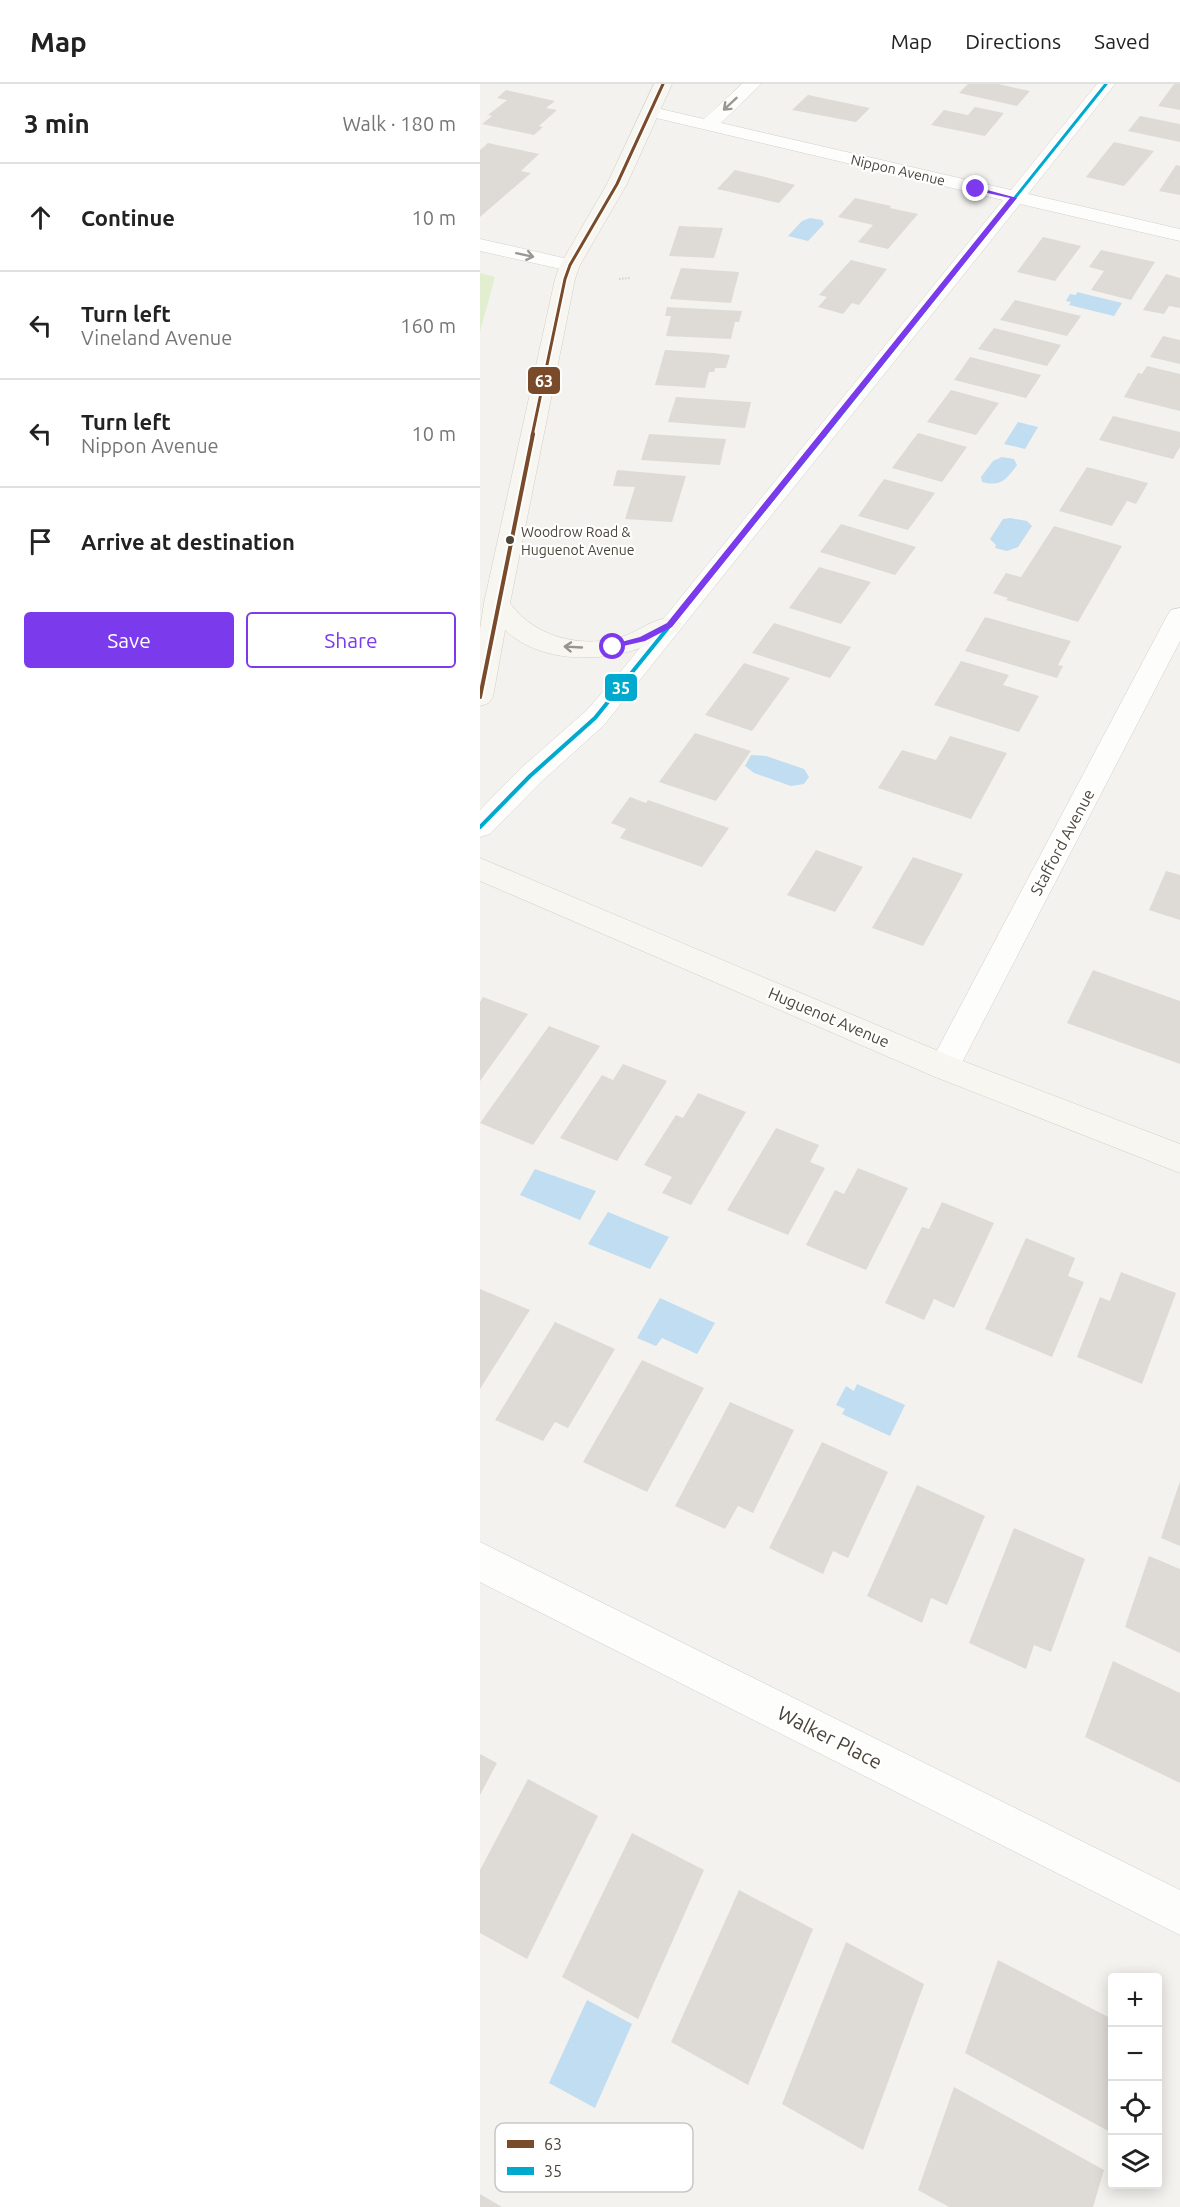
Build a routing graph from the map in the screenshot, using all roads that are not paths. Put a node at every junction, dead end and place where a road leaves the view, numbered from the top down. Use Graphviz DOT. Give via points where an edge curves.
graph roads {
  1 [pos="663,84"];
  2 [pos="752,84"];
  3 [pos="1106,84"];
  4 [pos="652,112"];
  5 [pos="708,125"];
  6 [pos="1014,198"];
  7 [pos="1180,235"];
  8 [pos="480,245"];
  9 [pos="570,266"];
  10 [pos="497,603"];
  11 [pos="1180,616"];
  12 [pos="669,625"];
  13 [pos="480,697"];
  14 [pos="480,827"];
  15 [pos="480,869"];
  16 [pos="944,1067"];
  17 [pos="1180,1159"];
  18 [pos="480,1561"];
  19 [pos="1180,1913"];
  1 -- 4 [label="street"];
  2 -- 5 [label="street, one-way"];
  3 -- 6 [label="street"];
  4 -- 5 [label="street, Nippon Avenue"];
  4 -- 9 [label="street"];
  5 -- 6 [label="street, Nippon Avenue"];
  6 -- 7 [label="street, Nippon Avenue"];
  6 -- 12 [label="street"];
  8 -- 9 [label="street, one-way"];
  9 -- 10 [label="street"];
  12 -- 10 [label="street, one-way" via="643,639 613,647 570,648 521,632 506,619"];
  10 -- 13 [label="street"];
  11 -- 16 [label="street, Stafford Avenue"];
  12 -- 14 [label="street" via="595,718"];
  15 -- 16 [label="street, Huguenot Avenue"];
  16 -- 17 [label="street, Huguenot Avenue"];
  18 -- 19 [label="street, Walker Place"];
}
